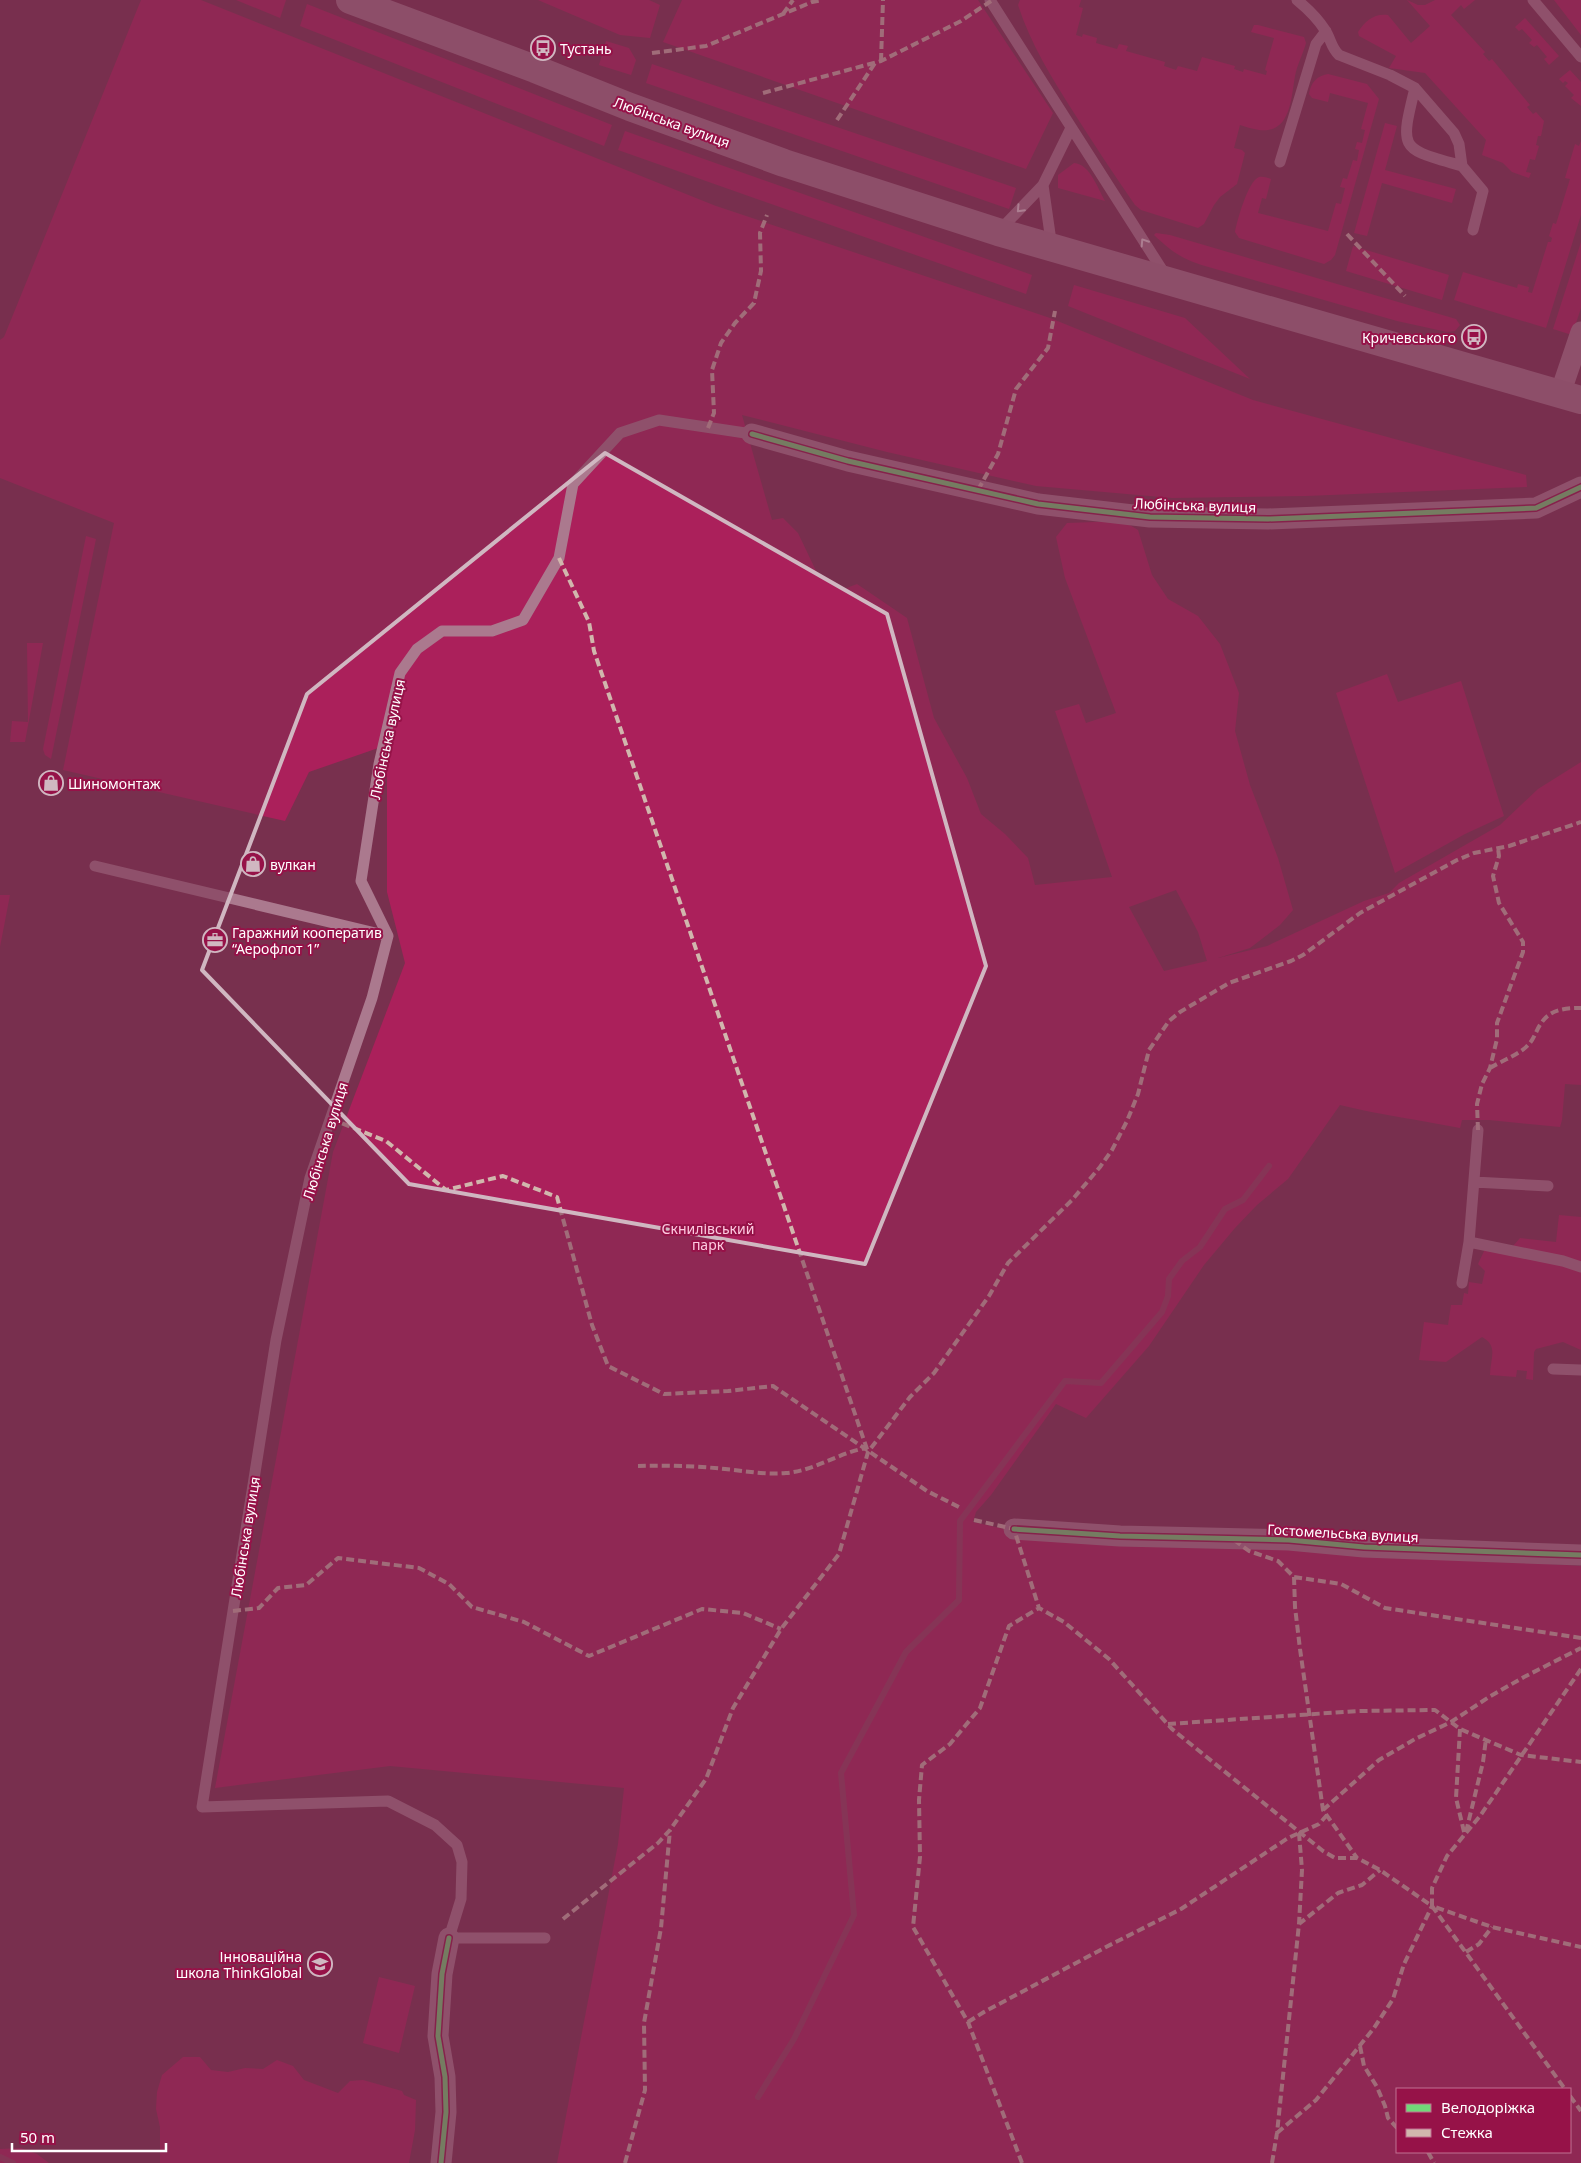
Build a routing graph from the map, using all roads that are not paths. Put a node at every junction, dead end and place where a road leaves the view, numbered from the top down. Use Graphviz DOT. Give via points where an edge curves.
graph roads {
  1 [pos="350,0"];
  2 [pos="990,0"];
  3 [pos="1297,0"];
  4 [pos="1533,0"];
  5 [pos="1326,32"];
  6 [pos="1581,57"];
  7 [pos="1415,88"];
  8 [pos="1071,128"];
  9 [pos="1280,162"];
  10 [pos="1462,166"];
  11 [pos="1042,185"];
  12 [pos="1473,230"];
  13 [pos="998,232"];
  14 [pos="1052,248"];
  15 [pos="1171,283"];
  16 [pos="1581,332"];
  17 [pos="1570,397"];
  18 [pos="752,434"];
  19 [pos="1581,487"];
  20 [pos="95,866"];
  21 [pos="388,936"];
  22 [pos="1478,1130"];
  23 [pos="1474,1182"];
  24 [pos="1548,1186"];
  25 [pos="1469,1242"];
  26 [pos="1581,1267"];
  27 [pos="1462,1283"];
  28 [pos="1553,1369"];
  29 [pos="1581,1370"];
  30 [pos="1014,1529"];
  31 [pos="1581,1555"];
  32 [pos="449,1938"];
  33 [pos="545,1938"];
  34 [pos="441,2163"];
  1 -- 13 [label="main road, Любінська вулиця" via="775,160"];
  2 -- 8 [label="lane"];
  3 -- 5 [label="lane"];
  4 -- 6 [label="lane"];
  5 -- 7 [label="lane" via="1339,56"];
  5 -- 9 [label="lane" via="1316,44"];
  7 -- 10 [label="lane" via="1458,138"];
  7 -- 10 [label="lane" via="1406,125 1406,137 1412,148"];
  8 -- 11 [label="lane"];
  15 -- 8 [label="lane, one-way"];
  10 -- 12 [label="lane" via="1483,191"];
  11 -- 13 [label="lane, one-way"];
  11 -- 14 [label="lane"];
  13 -- 14 [label="main road, Любінська вулиця"];
  14 -- 15 [label="main road, Любінська вулиця"];
  15 -- 17 [label="main road, Любінська вулиця"];
  16 -- 17 [label="street"];
  18 -- 19 [label="street, Любінська вулиця" via="848,462 1038,504 1150,517 1268,518 1536,508"];
  18 -- 21 [label="lane, Любінська вулиця" via="659,420 620,433 573,484 559,558 523,620 492,631 442,631 417,649 400,673 379,764 361,881"];
  20 -- 21 [label="lane"];
  21 -- 32 [label="lane, Любінська вулиця" via="372,998 310,1178 276,1340 202,1808 388,1801 435,1825 457,1845 462,1862 461,1899"];
  22 -- 23 [label="lane"];
  23 -- 24 [label="lane"];
  23 -- 25 [label="lane"];
  25 -- 26 [label="lane" via="1563,1260"];
  25 -- 27 [label="lane"];
  28 -- 29 [label="lane"];
  30 -- 31 [label="street, Гостомельська вулиця"];
  32 -- 33 [label="lane"];
  32 -- 34 [label="street" via="442,1974 438,2036 445,2077 446,2112"];
}
